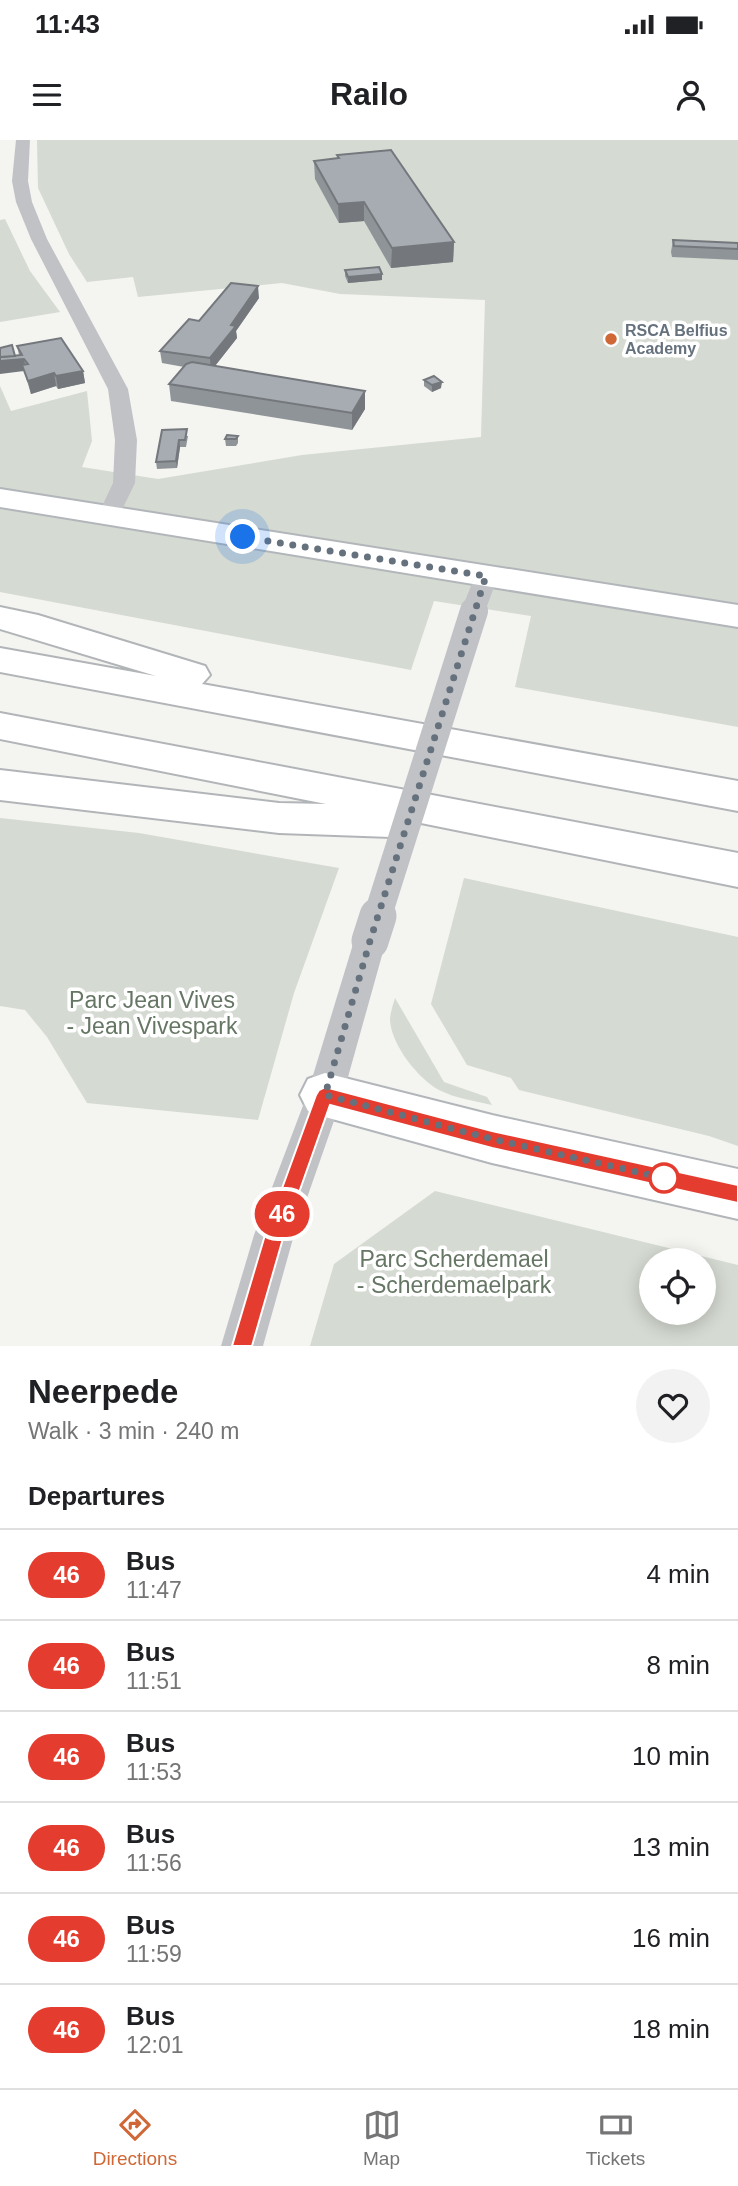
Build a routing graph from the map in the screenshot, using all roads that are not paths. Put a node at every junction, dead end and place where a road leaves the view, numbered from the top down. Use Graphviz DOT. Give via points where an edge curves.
graph roads {
  1 [pos="18,150"];
  2 [pos="0,498"];
  3 [pos="109,515"];
  4 [pos="486,576"];
  5 [pos="738,615"];
  6 [pos="0,618"];
  7 [pos="0,660"];
  8 [pos="0,726"];
  9 [pos="358,726"];
  10 [pos="0,785"];
  11 [pos="738,796"];
  12 [pos="511,826"];
  13 [pos="738,870"];
  14 [pos="325,1095"];
  15 [pos="738,1194"];
  16 [pos="242,1346"];
  1 -- 3 [label="street" via="24,202 39,239 118,389 126,440 124,483"];
  2 -- 3 [label="main road"];
  3 -- 4 [label="main road"];
  4 -- 5 [label="main road"];
  4 -- 14 [label="street, bridge"];
  6 -- 9 [label="main road"];
  7 -- 9 [label="main road"];
  8 -- 12 [label="main road"];
  9 -- 11 [label="main road"];
  10 -- 12 [label="main road" via="279,818"];
  12 -- 13 [label="main road"];
  14 -- 15 [label="main road" via="492,1139"];
  14 -- 16 [label="street" via="274,1235"];
}
